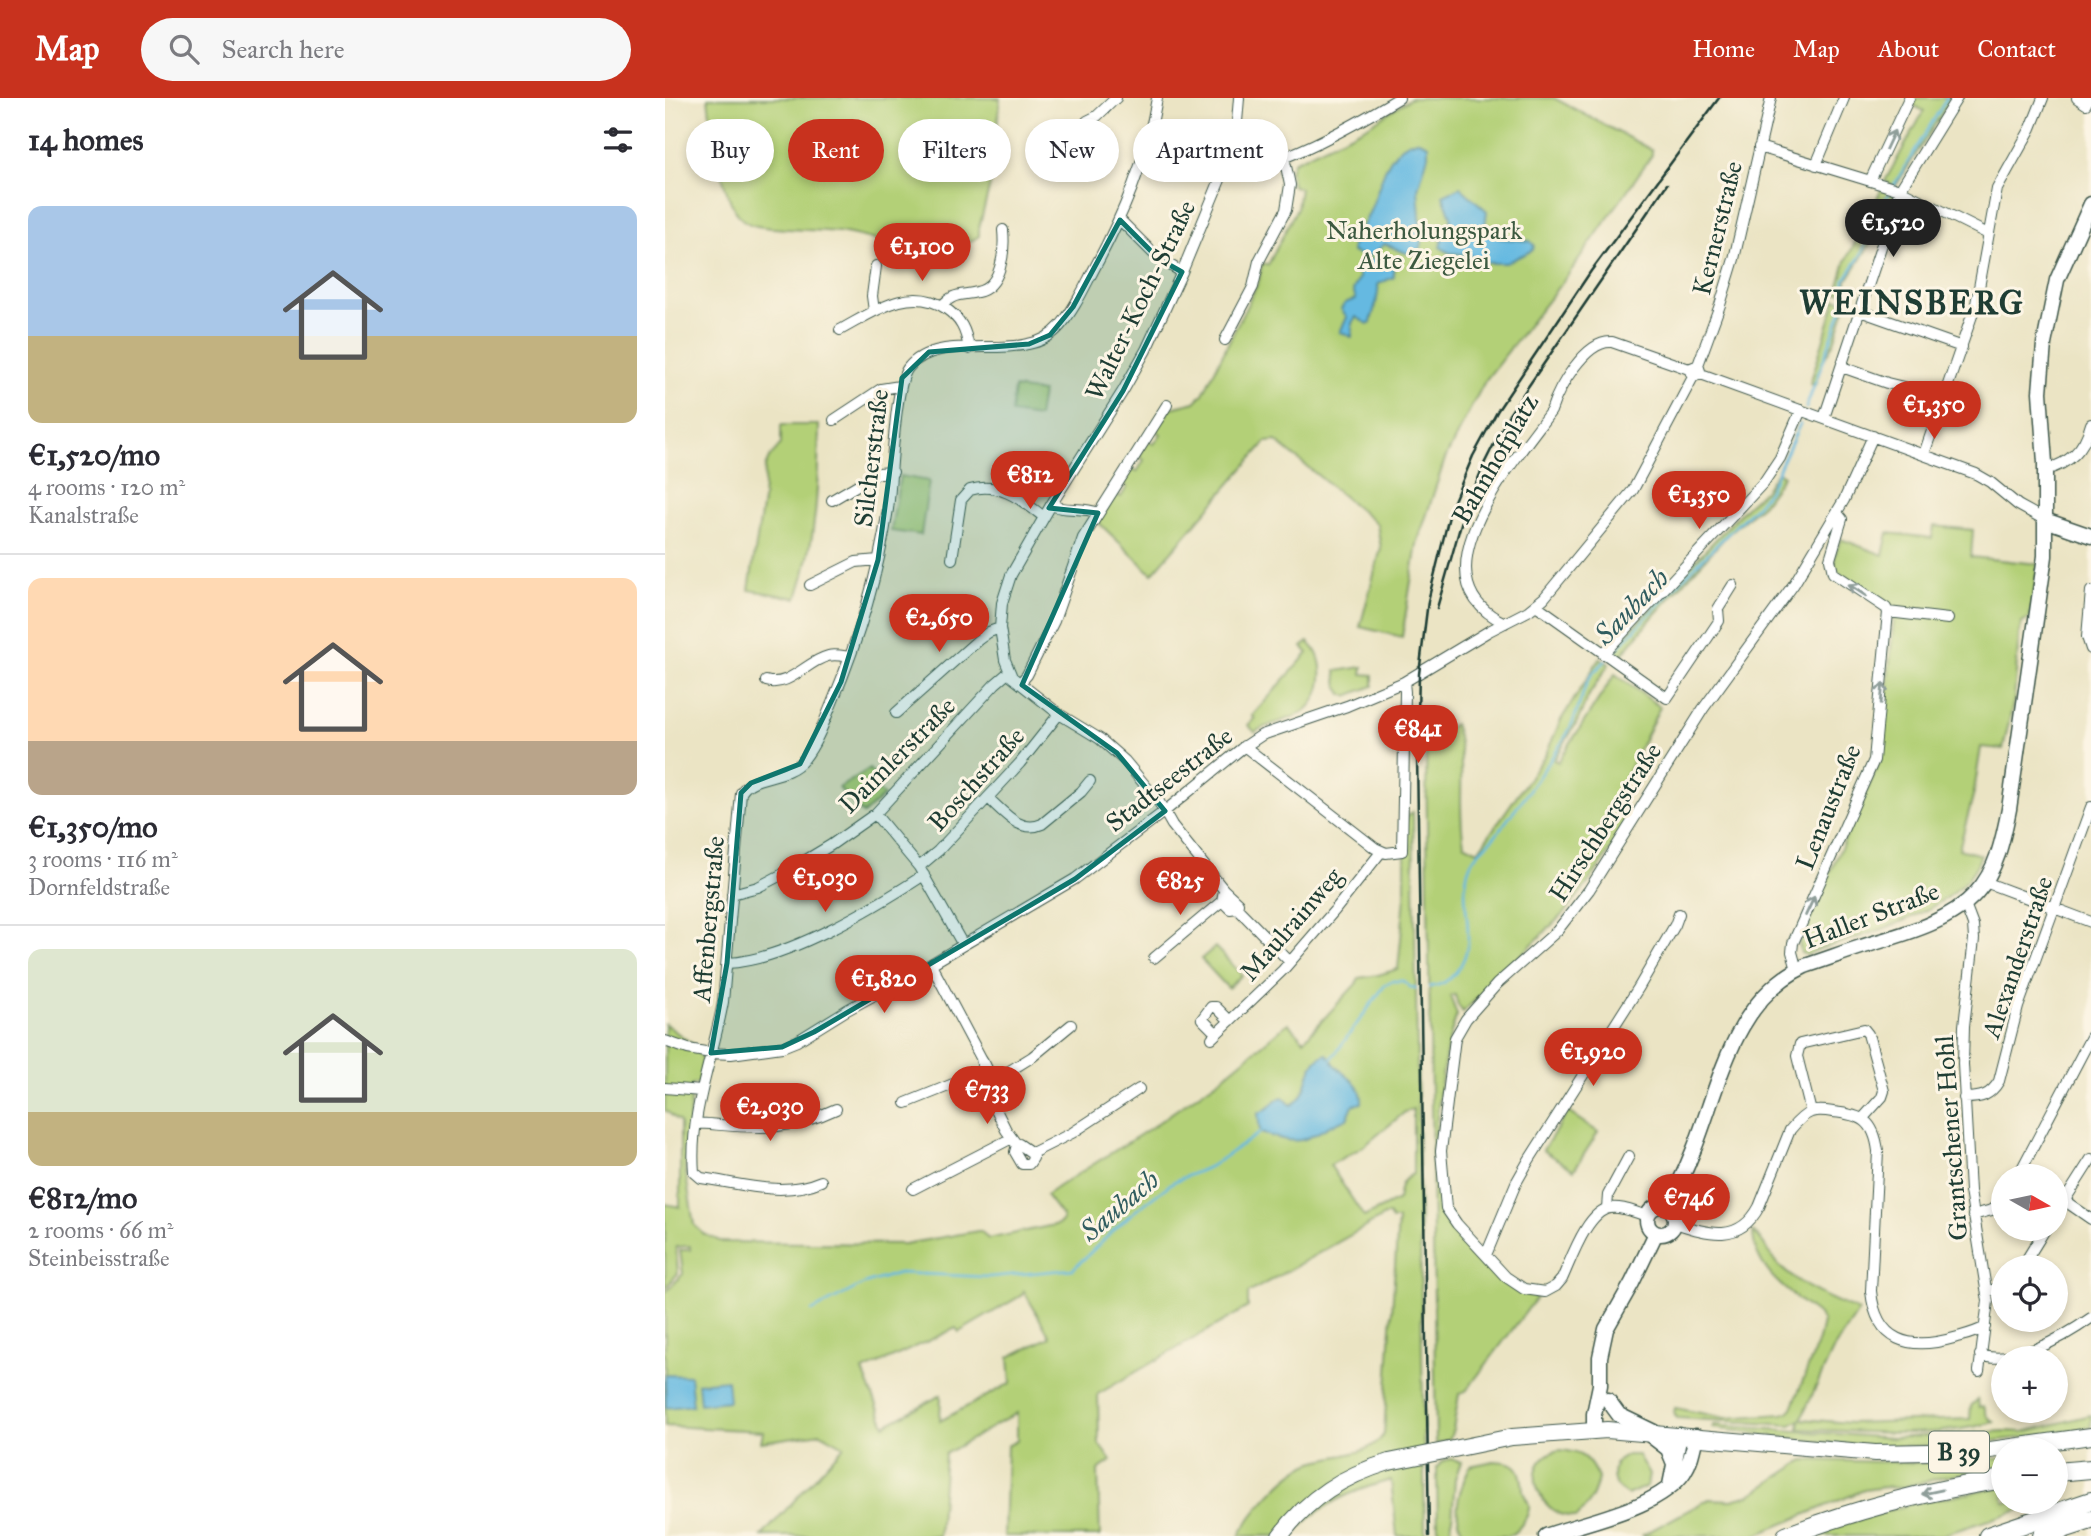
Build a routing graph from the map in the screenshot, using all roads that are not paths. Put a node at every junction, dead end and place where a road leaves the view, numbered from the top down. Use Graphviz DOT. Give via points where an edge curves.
graph roads {
  1 [pos="1116,98"];
  2 [pos="1157,98"];
  3 [pos="1239,98"];
  4 [pos="1399,98"];
  5 [pos="1771,98"];
  6 [pos="1844,98"];
  7 [pos="1909,98"];
  8 [pos="1957,98"];
  9 [pos="2043,98"];
  10 [pos="1091,119"];
  11 [pos="1237,119"];
  12 [pos="1759,147"];
  13 [pos="1288,155"];
  14 [pos="1816,165"];
  15 [pos="1288,176"];
  16 [pos="1870,181"];
  17 [pos="1219,182"];
  18 [pos="1897,190"];
  19 [pos="2087,218"];
  20 [pos="1120,220"];
  21 [pos="1003,230"];
  22 [pos="1988,234"];
  23 [pos="876,266"];
  24 [pos="1182,272"];
  25 [pos="942,306"];
  26 [pos="874,311"];
  27 [pos="1860,311"];
  28 [pos="840,330"];
  29 [pos="1225,340"];
  30 [pos="1962,347"];
  31 [pos="969,349"];
  32 [pos="1842,367"];
  33 [pos="1695,371"];
  34 [pos="900,386"];
  35 [pos="1945,397"];
  36 [pos="1167,405"];
  37 [pos="1802,410"];
  38 [pos="1824,418"];
  39 [pos="834,420"];
  40 [pos="2090,430"];
  41 [pos="1873,436"];
  42 [pos="1924,454"];
  43 [pos="2045,470"];
  44 [pos="893,472"];
  45 [pos="832,500"];
  46 [pos="1051,505"];
  47 [pos="1098,513"];
  48 [pos="1837,513"];
  49 [pos="1044,517"];
  50 [pos="2045,520"];
  51 [pos="2091,536"];
  52 [pos="951,559"];
  53 [pos="878,560"];
  54 [pos="1733,584"];
  55 [pos="810,585"];
  56 [pos="2091,592"];
  57 [pos="1536,605"];
  58 [pos="1484,610"];
  59 [pos="1888,612"];
  60 [pos="1948,619"];
  61 [pos="1505,623"];
  62 [pos="1000,628"];
  63 [pos="1489,631"];
  64 [pos="2091,649"];
  65 [pos="1607,656"];
  66 [pos="850,657"];
  67 [pos="1009,672"];
  68 [pos="766,681"];
  69 [pos="1403,682"];
  70 [pos="1020,683"];
  71 [pos="896,713"];
  72 [pos="1059,714"];
  73 [pos="1244,746"];
  74 [pos="1090,781"];
  75 [pos="744,788"];
  76 [pos="988,799"];
  77 [pos="2091,807"];
  78 [pos="1164,811"];
  79 [pos="875,814"];
  80 [pos="1381,852"];
  81 [pos="922,871"];
  82 [pos="1985,882"];
  83 [pos="1224,890"];
  84 [pos="733,894"];
  85 [pos="1222,901"];
  86 [pos="1965,904"];
  87 [pos="1237,908"];
  88 [pos="2054,909"];
  89 [pos="1679,914"];
  90 [pos="2091,922"];
  91 [pos="963,945"];
  92 [pos="1154,958"];
  93 [pos="1290,962"];
  94 [pos="727,963"];
  95 [pos="931,964"];
  96 [pos="1797,970"];
  97 [pos="1230,1021"];
  98 [pos="1070,1024"];
  99 [pos="2091,1037"];
  100 [pos="668,1042"];
  101 [pos="711,1054"];
  102 [pos="986,1083"];
  103 [pos="665,1088"];
  104 [pos="1139,1089"];
  105 [pos="701,1091"];
  106 [pos="1964,1098"];
  107 [pos="906,1103"];
  108 [pos="836,1109"];
  109 [pos="1811,1111"];
  110 [pos="1863,1118"];
  111 [pos="696,1123"];
  112 [pos="1014,1142"];
  113 [pos="1629,1156"];
  114 [pos="2091,1159"];
  115 [pos="2024,1164"];
  116 [pos="821,1181"];
  117 [pos="913,1189"];
  118 [pos="2069,1195"];
  119 [pos="2069,1204"];
  120 [pos="1667,1207"];
  121 [pos="1607,1208"];
  122 [pos="1991,1210"];
  123 [pos="1973,1215"];
  124 [pos="1648,1216"];
  125 [pos="2091,1220"];
  126 [pos="1675,1223"];
  127 [pos="1655,1233"];
  128 [pos="1486,1255"];
  129 [pos="1991,1291"];
  130 [pos="1987,1292"];
  131 [pos="2091,1318"];
  132 [pos="1985,1328"];
  133 [pos="1980,1355"];
  134 [pos="1979,1371"];
  135 [pos="1600,1373"];
  136 [pos="1608,1401"];
  137 [pos="1600,1430"];
  138 [pos="1651,1432"];
  139 [pos="1688,1435"];
  140 [pos="2091,1436"];
  141 [pos="1675,1467"];
  142 [pos="2091,1469"];
  143 [pos="2068,1471"];
  144 [pos="1991,1481"];
  145 [pos="1669,1487"];
  146 [pos="2091,1501"];
  147 [pos="2091,1520"];
  148 [pos="1280,1536"];
  149 [pos="1546,1536"];
  150 [pos="1786,1536"];
  151 [pos="1988,1536"];
  152 [pos="2042,1536"];
  1 -- 10 [label="street"];
  2 -- 20 [label="street, Silcherstraße"];
  3 -- 11 [label="street, Walter-Koch-Straße"];
  4 -- 13 [label="street" via="1345,130"];
  5 -- 12 [label="street, Kernerstraße"];
  6 -- 14 [label="street"];
  16 -- 7 [label="street, one-way"];
  8 -- 18 [label="street"];
  9 -- 22 [label="street" via="1997,189"];
  12 -- 14 [label="street"];
  12 -- 33 [label="street, Kernerstraße" via="1734,259"];
  14 -- 16 [label="street"];
  15 -- 29 [label="street" via="1286,209"];
  16 -- 18 [label="street"];
  17 -- 24 [label="street, Walter-Koch-Straße"];
  18 -- 22 [label="street"];
  18 -- 27 [label="street"];
  19 -- 43 [label="street, Haller Straße" via="2057,280 2044,344 2040,396"];
  20 -- 24 [label="street" via="1159,259"];
  20 -- 31 [label="street, Silcherstraße" via="1073,307 1050,335 1029,344"];
  21 -- 25 [label="street" via="999,269 992,284 979,292 952,296"];
  22 -- 30 [label="street" via="1980,292"];
  23 -- 26 [label="street"];
  24 -- 46 [label="street, Walter-Koch-Straße" via="1123,391"];
  25 -- 26 [label="street" via="915,298"];
  25 -- 31 [label="street" via="960,320"];
  26 -- 28 [label="street"];
  27 -- 30 [label="street"];
  27 -- 32 [label="street"];
  30 -- 35 [label="street"];
  31 -- 34 [label="street, Silcherstraße" via="938,349 917,358"];
  32 -- 35 [label="street"];
  32 -- 38 [label="street"];
  33 -- 37 [label="street"];
  33 -- 57 [label="street, Kernerstraße" via="1631,492"];
  33 -- 58 [label="street, Bahnhofplatz" via="1625,345 1604,342 1583,356 1551,411 1498,484 1475,528 1466,582"];
  34 -- 39 [label="street" via="881,389"];
  34 -- 44 [label="street, Silcherstraße"];
  35 -- 42 [label="street"];
  36 -- 47 [label="street"];
  37 -- 38 [label="street"];
  37 -- 65 [label="street" via="1764,482"];
  38 -- 41 [label="street"];
  40 -- 43 [label="street" via="2074,457"];
  41 -- 42 [label="street"];
  41 -- 48 [label="street, Hirschbergstraße"];
  42 -- 50 [label="street" via="1982,477"];
  43 -- 50 [label="street, Haller Straße"];
  44 -- 45 [label="street" via="878,473"];
  44 -- 53 [label="street, Silcherstraße"];
  46 -- 47 [label="street"];
  46 -- 49 [label="street, Walter-Koch-Straße"];
  47 -- 70 [label="street" via="1075,558 1054,621"];
  59 -- 48 [label="street, one-way" via="1837,576 1829,565 1842,523"];
  48 -- 128 [label="street, Hirschbergstraße" via="1794,584 1703,709 1590,891 1460,1027 1441,1151 1442,1182 1446,1208"];
  49 -- 52 [label="street" via="1011,493 969,490 961,500"];
  49 -- 62 [label="street, Walter-Koch-Straße" via="1011,575"];
  50 -- 51 [label="street"];
  50 -- 82 [label="street, Haller Straße" via="2045,556 2009,810 2004,838"];
  53 -- 55 [label="street" via="856,562"];
  53 -- 66 [label="street, Silcherstraße"];
  54 -- 65 [label="street" via="1718,609 1719,621 1667,698"];
  56 -- 64 [label="street" via="2087,637"];
  57 -- 61 [label="street, Stadtseestraße"];
  57 -- 65 [label="street"];
  58 -- 61 [label="street, Bahnhofplatz"];
  58 -- 63 [label="street, Bahnhofplatz"];
  59 -- 60 [label="street"];
  96 -- 59 [label="street, Lenaustraße, one-way" via="1793,943 1874,760"];
  61 -- 63 [label="street, Stadtseestraße"];
  62 -- 67 [label="street, Walter-Koch-Straße"];
  62 -- 71 [label="street" via="978,640"];
  63 -- 69 [label="street, Stadtseestraße"];
  66 -- 68 [label="street" via="824,657 785,680"];
  66 -- 75 [label="street, Silcherstraße" via="810,751 792,770"];
  67 -- 70 [label="street"];
  67 -- 79 [label="street, Daimlerstraße"];
  69 -- 73 [label="street, Stadtseestraße" via="1274,730"];
  69 -- 80 [label="street" via="1402,851"];
  70 -- 72 [label="street"];
  72 -- 76 [label="street, Boschstraße"];
  72 -- 78 [label="street" via="1117,754"];
  73 -- 78 [label="street, Stadtseestraße"];
  73 -- 80 [label="street"];
  74 -- 76 [label="street" via="1035,827 1023,827"];
  75 -- 84 [label="street, Affenbergstraße" via="738,802"];
  76 -- 81 [label="street, Boschstraße"];
  77 -- 88 [label="street, Alexanderstraße"];
  78 -- 83 [label="street"];
  78 -- 91 [label="street, Stadtseestraße" via="1075,879"];
  79 -- 81 [label="street"];
  79 -- 84 [label="street, Daimlerstraße" via="781,875"];
  80 -- 93 [label="street, Maulrainweg"];
  81 -- 91 [label="street"];
  81 -- 94 [label="street, Boschstraße" via="884,900 805,941 763,957"];
  82 -- 86 [label="street, Haller Straße"];
  82 -- 88 [label="street"];
  83 -- 85 [label="street"];
  83 -- 87 [label="street" via="1238,903"];
  84 -- 94 [label="street, Affenbergstraße"];
  85 -- 87 [label="street" via="1230,909"];
  85 -- 92 [label="street"];
  86 -- 96 [label="street, Haller Straße" via="1933,922"];
  86 -- 106 [label="street, Grantschener Hohl" via="1974,939 1964,1026"];
  87 -- 93 [label="street"];
  88 -- 90 [label="street"];
  88 -- 106 [label="street, Alexanderstraße" via="2018,1007 1999,1081 1986,1096"];
  89 -- 128 [label="street" via="1639,987 1529,1160"];
  91 -- 95 [label="street, Stadtseestraße"];
  93 -- 97 [label="street, Maulrainweg"];
  94 -- 101 [label="street, Affenbergstraße"];
  95 -- 101 [label="street, Stadtseestraße" via="782,1047"];
  95 -- 102 [label="street" via="988,1067"];
  96 -- 120 [label="street, Haller Straße" via="1767,993 1733,1044 1695,1148"];
  97 -- 97 [label="street, Maulrainweg" via="1214,1036 1202,1019 1216,1007"];
  98 -- 102 [label="street" via="1032,1057"];
  99 -- 115 [label="street"];
  100 -- 101 [label="street, Stadtseestraße"];
  101 -- 105 [label="street, Affenbergstraße"];
  102 -- 107 [label="street" via="974,1076"];
  102 -- 112 [label="street"];
  103 -- 105 [label="street"];
  104 -- 112 [label="street" via="1032,1153 1029,1164 1022,1164"];
  105 -- 111 [label="street, Affenbergstraße"];
  106 -- 123 [label="street, Grantschener Hohl"];
  108 -- 111 [label="street" via="782,1127"];
  109 -- 110 [label="street"];
  109 -- 110 [label="street" via="1797,1056 1800,1044 1864,1030 1884,1091"];
  109 -- 126 [label="street" via="1790,1130 1759,1207 1742,1229 1715,1233"];
  110 -- 132 [label="street" via="1871,1126 1878,1151 1871,1291 1878,1320 1895,1338 1922,1344"];
  111 -- 116 [label="street, Affenbergstraße" via="694,1165 698,1177 767,1189"];
  112 -- 117 [label="street"];
  113 -- 121 [label="street, Hirschbergstraße" via="1608,1195"];
  114 -- 118 [label="street"];
  119 -- 125 [label="street"];
  120 -- 124 [label="street" via="1655,1207"];
  120 -- 126 [label="street"];
  121 -- 124 [label="street"];
  121 -- 128 [label="street, Hirschbergstraße" via="1589,1223 1562,1279 1545,1292 1524,1289 1506,1278"];
  122 -- 123 [label="street"];
  123 -- 130 [label="street, Grantschener Hohl"];
  124 -- 127 [label="street"];
  126 -- 127 [label="street" via="1667,1233"];
  127 -- 135 [label="street" via="1606,1329"];
  129 -- 130 [label="street"];
  130 -- 132 [label="street, Grantschener Hohl"];
  131 -- 133 [label="street" via="2063,1336 2013,1356 1996,1359"];
  132 -- 133 [label="street, Grantschener Hohl"];
  133 -- 134 [label="street, Grantschener Hohl"];
  135 -- 136 [label="street"];
  135 -- 137 [label="street"];
  136 -- 137 [label="street"];
  136 -- 138 [label="street" via="1619,1415"];
  137 -- 138 [label="main road, B 39"];
  137 -- 148 [label="main road, B 39, bridge" via="1511,1437 1360,1471 1322,1492"];
  138 -- 139 [label="main road, B 39"];
  138 -- 141 [label="street" via="1668,1449"];
  139 -- 140 [label="main road, B 39" via="1912,1454 1994,1450"];
  139 -- 141 [label="street"];
  139 -- 145 [label="street" via="1688,1464"];
  141 -- 145 [label="street"];
  142 -- 143 [label="highway"];
  144 -- 150 [label="highway, one-way" via="1916,1495"];
  145 -- 149 [label="street" via="1639,1505"];
  146 -- 151 [label="highway"];
  147 -- 152 [label="highway"];
}
